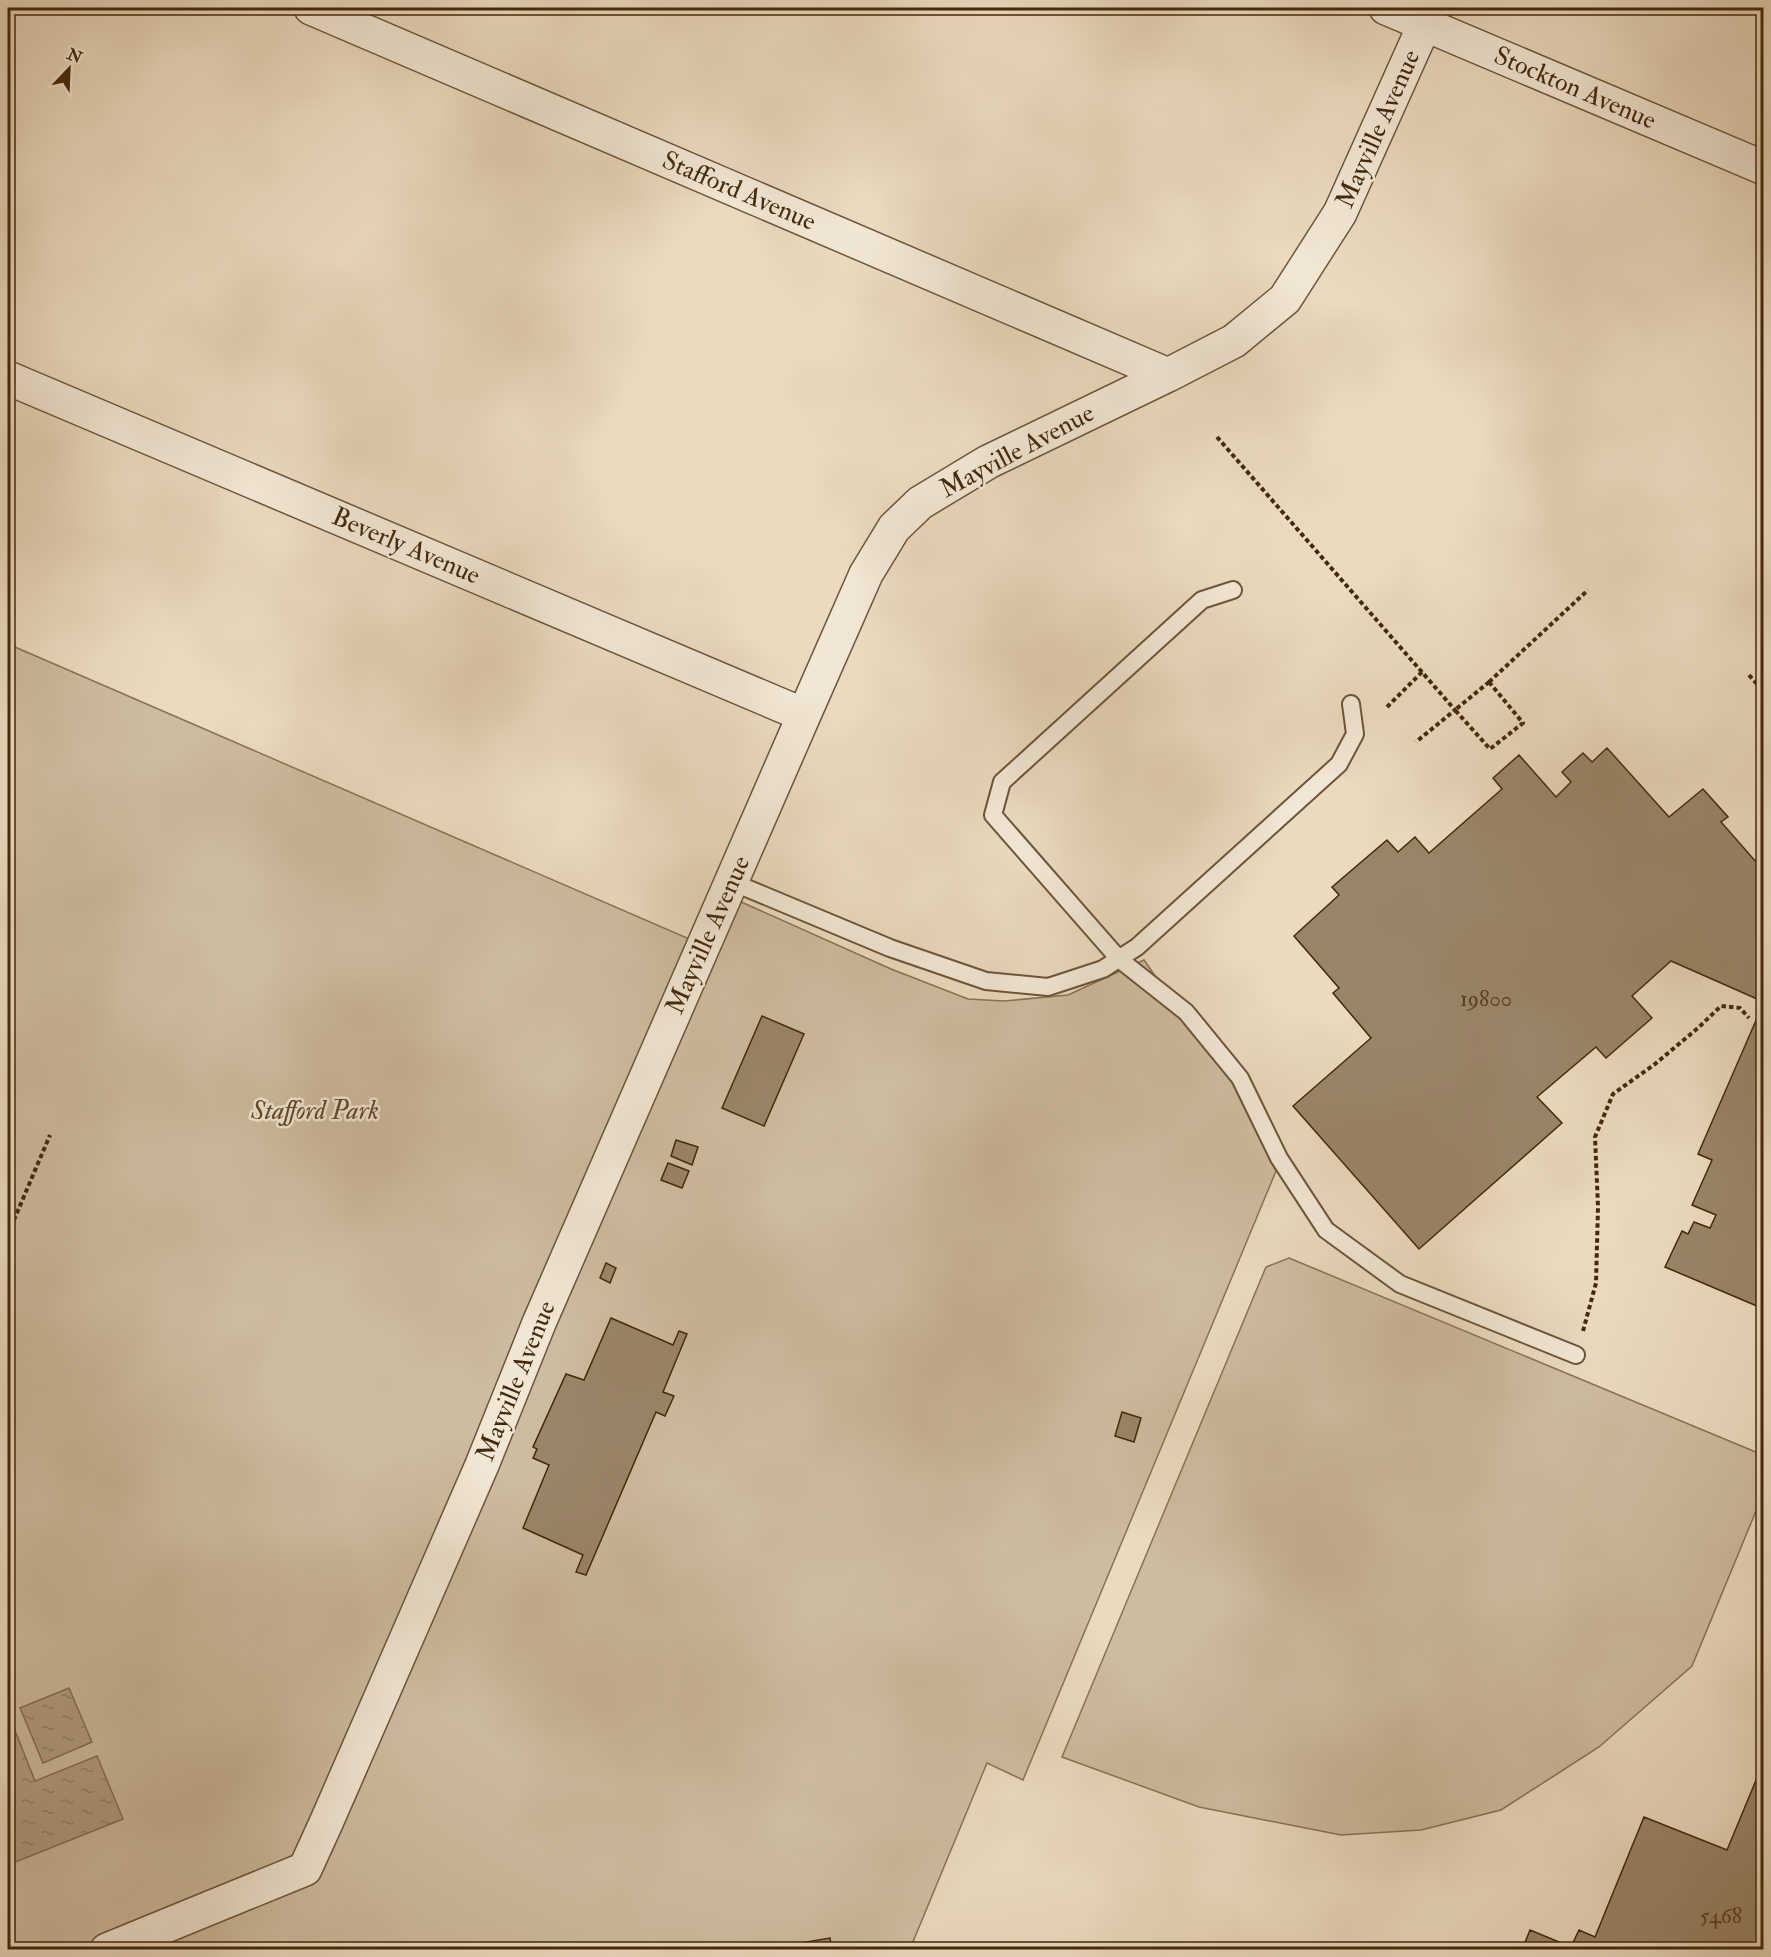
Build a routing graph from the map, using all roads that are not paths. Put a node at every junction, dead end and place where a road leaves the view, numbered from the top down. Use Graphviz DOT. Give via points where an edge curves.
graph roads {
  1 [pos="311,8"];
  2 [pos="1386,8"];
  3 [pos="1429,16"];
  4 [pos="1764,168"];
  5 [pos="1168,375"];
  6 [pos="8,378"];
  7 [pos="1233,590"];
  8 [pos="1352,704"];
  9 [pos="804,715"];
  10 [pos="732,882"];
  11 [pos="1119,959"];
  12 [pos="1576,1355"];
  13 [pos="107,1950"];
  1 -- 5 [label="street, Stafford Avenue"];
  2 -- 3 [label="street, Stockton Avenue"];
  3 -- 4 [label="street, Stockton Avenue"];
  3 -- 5 [label="street, Mayville Avenue" via="1340,213 1285,299 1234,340"];
  5 -- 9 [label="street, Mayville Avenue" via="987,462 920,503 894,528 866,574"];
  6 -- 9 [label="street, Beverly Avenue"];
  7 -- 11 [label="lane" via="1202,600 1002,782 993,815"];
  8 -- 11 [label="lane" via="1355,734 1339,764"];
  9 -- 10 [label="street, Mayville Avenue"];
  10 -- 11 [label="lane" via="890,948 986,981 1048,987 1103,969"];
  10 -- 13 [label="street, Mayville Avenue" via="305,1869"];
  11 -- 12 [label="lane" via="1186,1012 1240,1078 1279,1158 1326,1230 1400,1284"];
}
